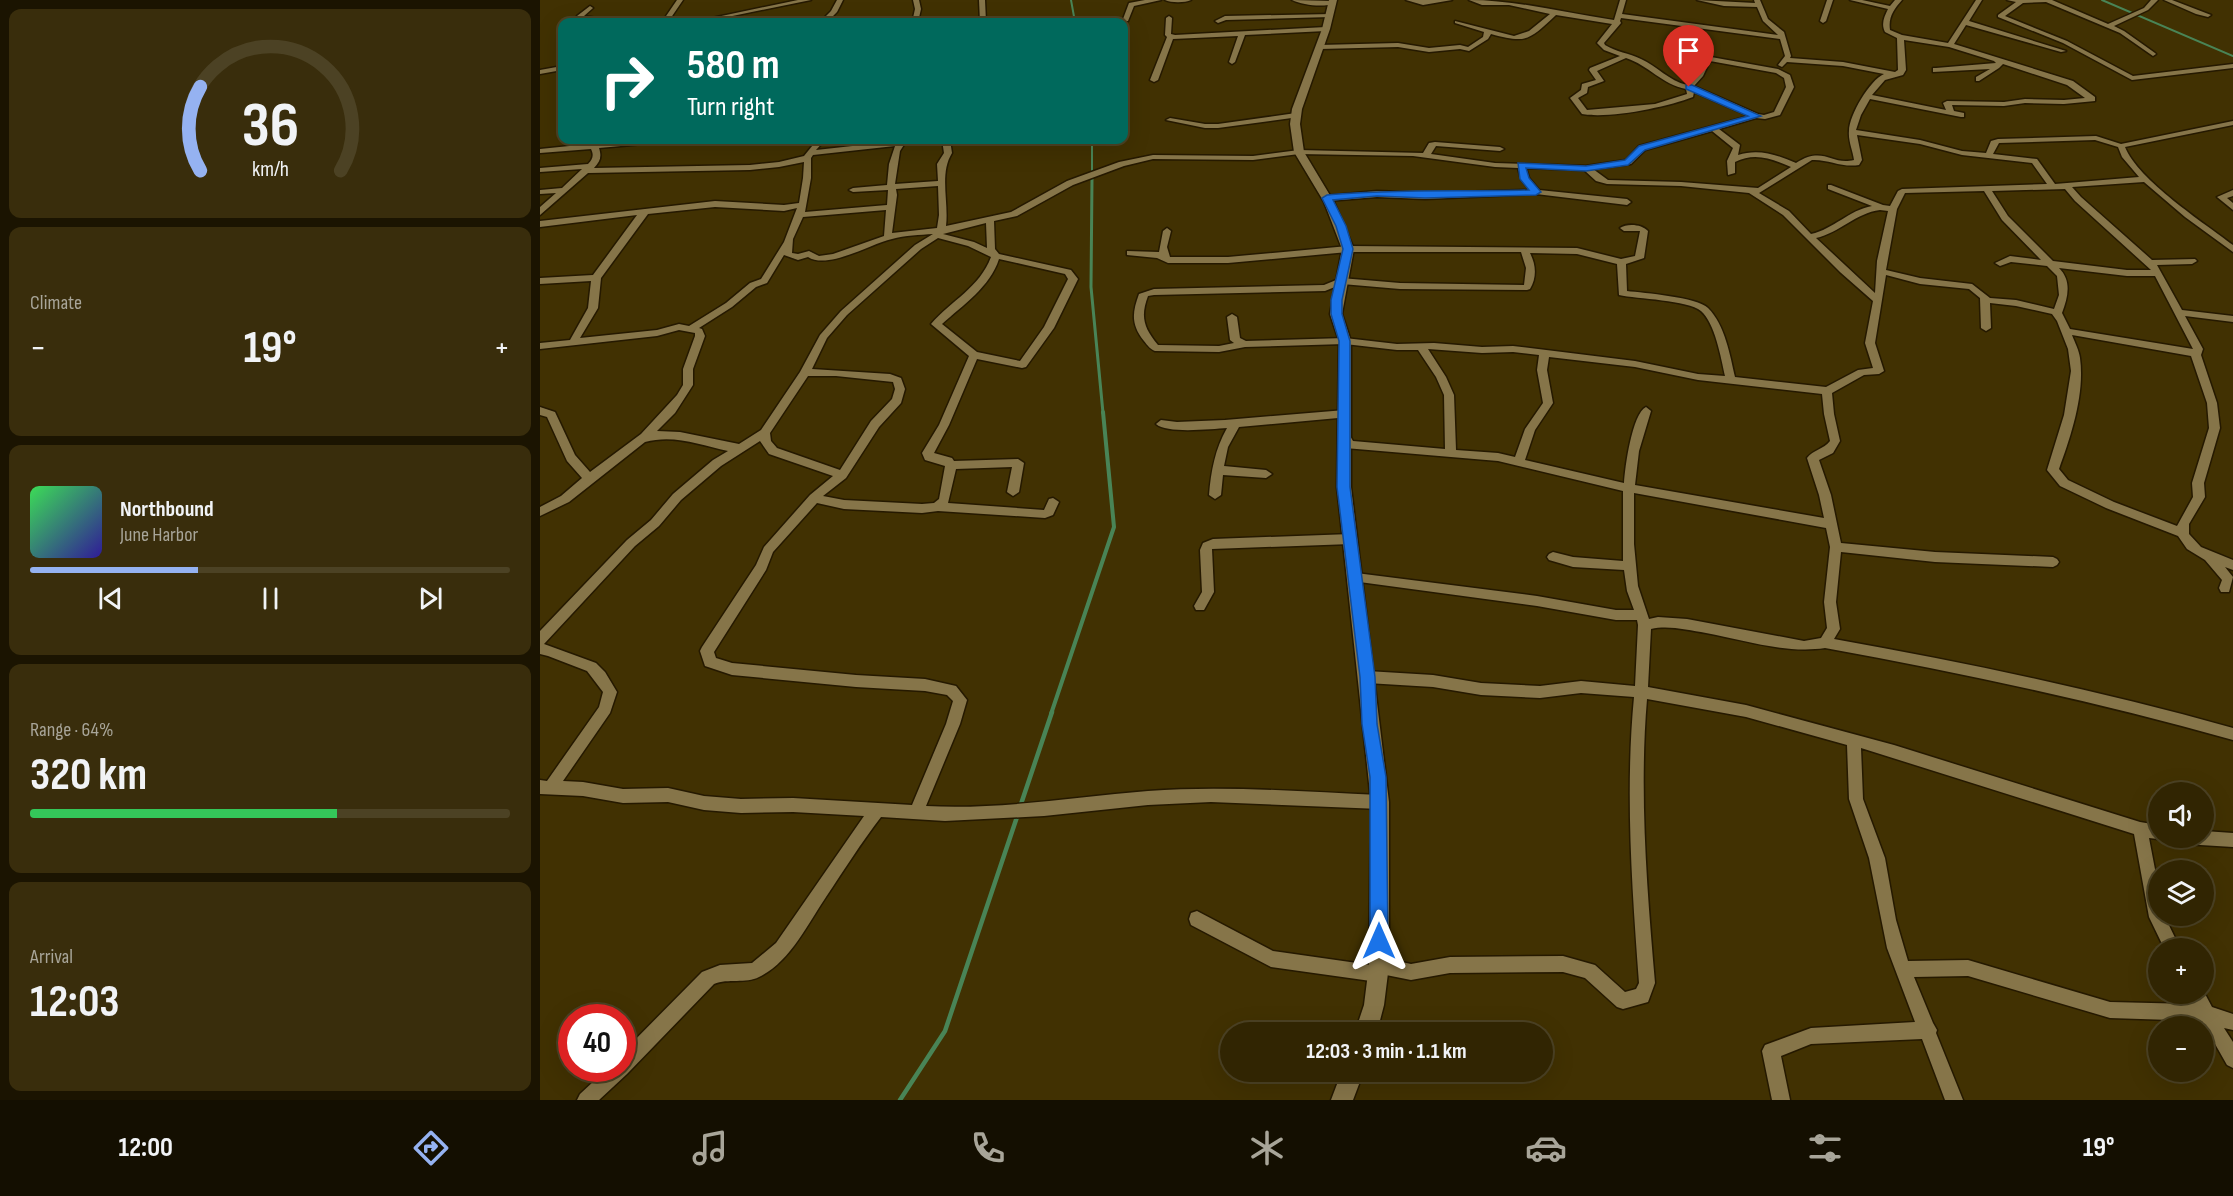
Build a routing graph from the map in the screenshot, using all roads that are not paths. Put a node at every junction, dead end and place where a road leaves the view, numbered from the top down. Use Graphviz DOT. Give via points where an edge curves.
graph roads {
  1 [pos="680,0"];
  2 [pos="808,0"];
  3 [pos="840,0"];
  4 [pos="916,0"];
  5 [pos="981,0"];
  6 [pos="1158,0"];
  7 [pos="1168,0"];
  8 [pos="1188,0"];
  9 [pos="1295,0"];
  10 [pos="1408,0"];
  11 [pos="1449,0"];
  12 [pos="1472,0"];
  13 [pos="1623,0"];
  14 [pos="1700,0"];
  15 [pos="1830,0"];
  16 [pos="1853,0"];
  17 [pos="1899,0"];
  18 [pos="1979,0"];
  19 [pos="2010,0"];
  20 [pos="2046,0"];
  21 [pos="2155,0"];
  22 [pos="2167,0"];
  23 [pos="2021,2"];
  24 [pos="776,3"];
  25 [pos="1758,3"];
  26 [pos="590,8"];
  27 [pos="1892,8"];
  28 [pos="1330,12"];
  29 [pos="1554,14"];
  30 [pos="2208,15"];
  31 [pos="585,18"];
  32 [pos="668,18"];
  33 [pos="713,18"];
  34 [pos="829,18"];
  35 [pos="916,18"];
  36 [pos="983,18"];
  37 [pos="1127,18"];
  38 [pos="1169,18"];
  39 [pos="1619,20"];
  40 [pos="1218,21"];
  41 [pos="1824,21"];
  42 [pos="1457,22"];
  43 [pos="1964,22"];
  44 [pos="2108,26"];
  45 [pos="1488,31"];
  46 [pos="1242,33"];
  47 [pos="1171,36"];
  48 [pos="1781,37"];
  49 [pos="1900,38"];
  50 [pos="1950,45"];
  51 [pos="1320,47"];
  52 [pos="2063,51"];
  53 [pos="2153,54"];
  54 [pos="1625,55"];
  55 [pos="2231,57"];
  56 [pos="1785,60"];
  57 [pos="1232,62"];
  58 [pos="1997,63"];
  59 [pos="2233,66"];
  60 [pos="558,69"];
  61 [pos="1936,70"];
  62 [pos="1778,71"];
  63 [pos="540,72"];
  64 [pos="1897,75"];
  65 [pos="1154,80"];
  66 [pos="1979,80"];
  67 [pos="1689,87"];
  68 [pos="1868,96"];
  69 [pos="1951,113"];
  70 [pos="1296,115"];
  71 [pos="1756,116"];
  72 [pos="1961,116"];
  73 [pos="1170,120"];
  74 [pos="2233,123"];
  75 [pos="1714,129"];
  76 [pos="1853,132"];
  77 [pos="587,144"];
  78 [pos="594,144"];
  79 [pos="818,144"];
  80 [pos="894,144"];
  81 [pos="900,144"];
  82 [pos="947,144"];
  83 [pos="2121,146"];
  84 [pos="1500,149"];
  85 [pos="540,151"];
  86 [pos="1299,152"];
  87 [pos="808,156"];
  88 [pos="1425,157"];
  89 [pos="1988,157"];
  90 [pos="1731,160"];
  91 [pos="1521,165"];
  92 [pos="1796,166"];
  93 [pos="589,168"];
  94 [pos="1586,168"];
  95 [pos="540,171"];
  96 [pos="1731,173"];
  97 [pos="2145,179"];
  98 [pos="1602,181"];
  99 [pos="942,183"];
  100 [pos="891,186"];
  101 [pos="2051,186"];
  102 [pos="2067,186"];
  103 [pos="1831,187"];
  104 [pos="1986,188"];
  105 [pos="564,190"];
  106 [pos="853,190"];
  107 [pos="1752,191"];
  108 [pos="540,192"];
  109 [pos="1536,192"];
  110 [pos="2233,193"];
  111 [pos="1327,198"];
  112 [pos="1607,200"];
  113 [pos="1627,202"];
  114 [pos="1879,206"];
  115 [pos="891,207"];
  116 [pos="2233,207"];
  117 [pos="1893,209"];
  118 [pos="646,210"];
  119 [pos="800,210"];
  120 [pos="540,212"];
  121 [pos="990,220"];
  122 [pos="540,224"];
  123 [pos="1624,228"];
  124 [pos="1167,231"];
  125 [pos="939,233"];
  126 [pos="891,236"];
  127 [pos="1808,237"];
  128 [pos="786,243"];
  129 [pos="1348,249"];
  130 [pos="2233,249"];
  131 [pos="1524,250"];
  132 [pos="1130,253"];
  133 [pos="995,256"];
  134 [pos="1164,256"];
  135 [pos="1621,261"];
  136 [pos="2192,261"];
  137 [pos="2000,262"];
  138 [pos="2049,263"];
  139 [pos="2150,263"];
  140 [pos="1883,272"];
  141 [pos="2158,273"];
  142 [pos="596,278"];
  143 [pos="540,281"];
  144 [pos="1341,281"];
  145 [pos="1878,300"];
  146 [pos="1985,300"];
  147 [pos="2178,312"];
  148 [pos="2057,313"];
  149 [pos="1232,317"];
  150 [pos="2233,319"];
  151 [pos="1986,328"];
  152 [pos="691,329"];
  153 [pos="2066,331"];
  154 [pos="574,341"];
  155 [pos="1345,341"];
  156 [pos="1245,344"];
  157 [pos="540,346"];
  158 [pos="1421,346"];
  159 [pos="1545,352"];
  160 [pos="2194,354"];
  161 [pos="974,355"];
  162 [pos="805,373"];
  163 [pos="1731,380"];
  164 [pos="1827,391"];
  165 [pos="540,411"];
  166 [pos="1646,411"];
  167 [pos="1345,414"];
  168 [pos="1238,422"];
  169 [pos="1161,424"];
  170 [pos="765,433"];
  171 [pos="1345,437"];
  172 [pos="642,440"];
  173 [pos="741,448"];
  174 [pos="1451,453"];
  175 [pos="1519,461"];
  176 [pos="951,465"];
  177 [pos="1217,470"];
  178 [pos="1266,474"];
  179 [pos="842,475"];
  180 [pos="590,478"];
  181 [pos="1630,489"];
  182 [pos="1013,492"];
  183 [pos="1215,495"];
  184 [pos="814,498"];
  185 [pos="1053,502"];
  186 [pos="938,507"];
  187 [pos="540,512"];
  188 [pos="1831,524"];
  189 [pos="2182,533"];
  190 [pos="1351,539"];
  191 [pos="1836,547"];
  192 [pos="2207,555"];
  193 [pos="1553,557"];
  194 [pos="2053,562"];
  195 [pos="2233,565"];
  196 [pos="1630,566"];
  197 [pos="1356,578"];
  198 [pos="2224,588"];
  199 [pos="1200,606"];
  200 [pos="1643,620"];
  201 [pos="540,640"];
  202 [pos="1825,643"];
  203 [pos="540,649"];
  204 [pos="1367,677"];
  205 [pos="1643,692"];
  206 [pos="2233,734"];
  207 [pos="1854,740"];
  208 [pos="545,787"];
  209 [pos="1380,802"];
  210 [pos="877,811"];
  211 [pos="916,812"];
  212 [pos="2140,829"];
  213 [pos="2148,830"];
  214 [pos="2214,839"];
  215 [pos="2233,840"];
  216 [pos="1197,919"];
  217 [pos="2167,938"];
  218 [pos="1378,969"];
  219 [pos="1902,969"];
  220 [pos="2201,1004"];
  221 [pos="2206,1013"];
  222 [pos="1369,1022"];
  223 [pos="2233,1022"];
  224 [pos="1929,1030"];
  225 [pos="636,1053"];
  226 [pos="2233,1059"];
  227 [pos="606,1082"];
  228 [pos="1349,1082"];
  229 [pos="586,1100"];
  230 [pos="1342,1100"];
  231 [pos="1781,1100"];
  232 [pos="1954,1100"];
  1 -- 32 [label="street"];
  2 -- 24 [label="street"];
  3 -- 34 [label="street"];
  4 -- 35 [label="street"];
  5 -- 36 [label="street"];
  6 -- 37 [label="street" via="1131,4"];
  7 -- 8 [label="street"];
  9 -- 28 [label="street" via="1322,4"];
  10 -- 11 [label="street"];
  12 -- 29 [label="street" via="1481,4 1514,3"];
  13 -- 39 [label="street"];
  14 -- 25 [label="street"];
  15 -- 41 [label="street"];
  16 -- 27 [label="street"];
  17 -- 27 [label="street"];
  18 -- 43 [label="street"];
  19 -- 23 [label="street"];
  20 -- 23 [label="street"];
  20 -- 44 [label="street"];
  21 -- 44 [label="street" via="2146,9"];
  22 -- 30 [label="street"];
  23 -- 59 [label="street" via="2000,16 2065,42 2132,78"];
  24 -- 33 [label="street"];
  25 -- 48 [label="street" via="1765,20 1781,32"];
  26 -- 31 [label="street" via="579,17"];
  27 -- 49 [label="street" via="1887,30"];
  28 -- 40 [label="street"];
  28 -- 46 [label="street"];
  28 -- 51 [label="street"];
  29 -- 39 [label="street"];
  29 -- 45 [label="street" via="1529,36 1515,38"];
  38 -- 47 [label="street" via="1167,30"];
  39 -- 48 [label="street"];
  39 -- 54 [label="street" via="1600,45"];
  42 -- 45 [label="street"];
  43 -- 50 [label="street"];
  43 -- 52 [label="street"];
  44 -- 53 [label="street"];
  45 -- 51 [label="street" via="1486,39 1469,49 1430,50 1398,45"];
  46 -- 47 [label="street"];
  46 -- 57 [label="street"];
  47 -- 65 [label="street"];
  48 -- 56 [label="street" via="1788,56"];
  49 -- 50 [label="street"];
  49 -- 64 [label="street" via="1902,70"];
  50 -- 58 [label="street"];
  51 -- 70 [label="street"];
  54 -- 67 [label="street" via="1654,74"];
  54 -- 67 [label="street" via="1593,70 1600,81 1585,86 1574,98 1585,112 1649,108 1690,95"];
  55 -- 59 [label="street"];
  56 -- 62 [label="street"];
  56 -- 64 [label="street" via="1843,64"];
  58 -- 61 [label="street"];
  58 -- 66 [label="street"];
  58 -- 69 [label="street" via="2063,80 2092,99 1947,103"];
  60 -- 63 [label="street"];
  62 -- 67 [label="street" via="1711,59"];
  62 -- 71 [label="street" via="1789,81 1785,100 1777,113"];
  64 -- 68 [label="street" via="1884,76"];
  67 -- 71 [label="street"];
  68 -- 69 [label="street"];
  68 -- 76 [label="street"];
  69 -- 72 [label="street"];
  70 -- 73 [label="street" via="1218,126"];
  70 -- 86 [label="street"];
  71 -- 75 [label="street"];
  74 -- 83 [label="street"];
  75 -- 90 [label="street" via="1737,147"];
  75 -- 94 [label="street" via="1642,148 1628,162"];
  76 -- 89 [label="street" via="1920,141"];
  76 -- 92 [label="street" via="1856,163 1816,157"];
  77 -- 85 [label="street"];
  78 -- 93 [label="street" via="597,154"];
  79 -- 87 [label="street"];
  80 -- 87 [label="street"];
  81 -- 100 [label="street"];
  82 -- 99 [label="street" via="948,153 941,164"];
  83 -- 89 [label="street" via="2096,138 1998,141"];
  83 -- 97 [label="street" via="2122,153"];
  84 -- 88 [label="street" via="1435,144"];
  86 -- 88 [label="street"];
  86 -- 111 [label="street"];
  86 -- 121 [label="street" via="1254,158 1137,159 1070,183 1014,214"];
  87 -- 93 [label="street" via="770,166 628,172"];
  87 -- 119 [label="street" via="810,167"];
  88 -- 91 [label="street"];
  89 -- 101 [label="street" via="2034,161"];
  90 -- 92 [label="street" via="1754,152"];
  90 -- 96 [label="street"];
  91 -- 94 [label="street"];
  91 -- 109 [label="street" via="1525,179"];
  92 -- 107 [label="street" via="1765,190"];
  93 -- 95 [label="street"];
  93 -- 105 [label="street"];
  94 -- 98 [label="street"];
  97 -- 102 [label="street"];
  97 -- 130 [label="street"];
  98 -- 107 [label="street"];
  98 -- 112 [label="street"];
  99 -- 100 [label="street"];
  99 -- 125 [label="street"];
  100 -- 106 [label="street"];
  100 -- 115 [label="street"];
  101 -- 102 [label="street"];
  101 -- 104 [label="street"];
  102 -- 139 [label="street"];
  103 -- 114 [label="street"];
  104 -- 117 [label="street" via="1902,191"];
  104 -- 138 [label="street" via="2005,218"];
  105 -- 108 [label="street"];
  105 -- 120 [label="street"];
  107 -- 127 [label="street" via="1788,215"];
  109 -- 111 [label="street"];
  109 -- 112 [label="street"];
  110 -- 116 [label="street" via="2220,197"];
  111 -- 129 [label="street"];
  112 -- 113 [label="street"];
  114 -- 117 [label="street"];
  114 -- 127 [label="street" via="1858,212 1822,236"];
  115 -- 119 [label="street"];
  115 -- 126 [label="street" via="887,234"];
  117 -- 140 [label="street"];
  118 -- 119 [label="street" via="715,204"];
  118 -- 122 [label="street"];
  118 -- 142 [label="street"];
  119 -- 128 [label="street"];
  121 -- 125 [label="street"];
  121 -- 133 [label="street"];
  123 -- 135 [label="street" via="1644,231 1639,258"];
  124 -- 134 [label="street"];
  125 -- 126 [label="street"];
  125 -- 133 [label="street"];
  125 -- 162 [label="street" via="844,313 822,337"];
  126 -- 128 [label="street" via="817,259 809,254 788,255"];
  127 -- 145 [label="street"];
  128 -- 152 [label="street" via="764,281"];
  129 -- 131 [label="street"];
  129 -- 134 [label="street" via="1228,260 1168,260"];
  129 -- 144 [label="street"];
  131 -- 135 [label="street" via="1576,251"];
  131 -- 144 [label="street" via="1529,256 1530,282 1520,288"];
  132 -- 134 [label="street"];
  133 -- 161 [label="street" via="994,267 983,280 936,324"];
  133 -- 161 [label="street" via="1068,272 1073,279 1049,328 1025,364"];
  135 -- 163 [label="street" via="1622,293 1681,301 1704,309 1721,337"];
  136 -- 139 [label="street"];
  137 -- 138 [label="street" via="2010,259"];
  138 -- 141 [label="street"];
  138 -- 148 [label="street" via="2061,275 2064,295"];
  139 -- 141 [label="street"];
  140 -- 145 [label="street"];
  140 -- 146 [label="street" via="1972,287"];
  141 -- 147 [label="street"];
  142 -- 143 [label="street"];
  142 -- 154 [label="street" via="593,308"];
  144 -- 155 [label="street" via="1336,314"];
  144 -- 156 [label="street" via="1325,288 1144,294 1136,314 1141,332 1155,348 1220,349"];
  145 -- 164 [label="street" via="1870,343 1879,371 1862,372"];
  146 -- 148 [label="street"];
  146 -- 151 [label="street"];
  147 -- 150 [label="street"];
  147 -- 160 [label="street" via="2198,349"];
  148 -- 153 [label="street"];
  149 -- 156 [label="street" via="1235,340"];
  152 -- 154 [label="street" via="679,327"];
  152 -- 172 [label="street" via="699,332 701,342 690,361 686,391"];
  153 -- 160 [label="street"];
  153 -- 189 [label="street" via="2075,358 2075,380 2053,470 2064,483"];
  154 -- 157 [label="street"];
  155 -- 156 [label="street"];
  155 -- 158 [label="street"];
  155 -- 167 [label="street"];
  158 -- 159 [label="street"];
  158 -- 174 [label="street" via="1449,395"];
  159 -- 163 [label="street"];
  159 -- 175 [label="street" via="1542,370 1548,402 1530,429"];
  160 -- 189 [label="street" via="2215,422 2198,484 2199,496"];
  161 -- 176 [label="street" via="944,426 928,453 929,457"];
  162 -- 170 [label="street"];
  162 -- 179 [label="street" via="824,370 887,375 897,380 897,400 875,424"];
  163 -- 164 [label="street"];
  164 -- 188 [label="street" via="1835,441 1829,450 1813,458"];
  165 -- 180 [label="street" via="551,416 560,441"];
  166 -- 181 [label="street" via="1634,446"];
  167 -- 168 [label="street"];
  167 -- 171 [label="street"];
  168 -- 169 [label="street"];
  168 -- 177 [label="street" via="1228,433"];
  170 -- 173 [label="street"];
  170 -- 179 [label="street" via="773,451"];
  171 -- 174 [label="street" via="1349,445 1364,448"];
  171 -- 190 [label="street" via="1344,487"];
  172 -- 173 [label="street" via="653,434"];
  172 -- 180 [label="street"];
  173 -- 201 [label="street" via="677,497"];
  174 -- 175 [label="street"];
  175 -- 181 [label="street"];
  176 -- 182 [label="street" via="1018,463"];
  176 -- 186 [label="street" via="944,500"];
  177 -- 178 [label="street"];
  177 -- 183 [label="street"];
  179 -- 184 [label="street"];
  180 -- 187 [label="street" via="565,499"];
  181 -- 188 [label="street"];
  181 -- 196 [label="street"];
  184 -- 186 [label="street" via="857,506"];
  184 -- 211 [label="street" via="768,550 762,567 707,651 710,662 732,669 951,690 960,700 958,708"];
  185 -- 186 [label="street" via="1045,514"];
  188 -- 191 [label="street"];
  189 -- 192 [label="street" via="2187,542"];
  190 -- 197 [label="street"];
  190 -- 199 [label="street" via="1208,546 1208,592"];
  191 -- 194 [label="street" via="1935,557"];
  191 -- 202 [label="street" via="1830,602 1834,629"];
  192 -- 195 [label="street"];
  192 -- 198 [label="street" via="2225,573 2228,579"];
  193 -- 196 [label="street"];
  196 -- 200 [label="street"];
  197 -- 200 [label="street" via="1537,601"];
  197 -- 204 [label="street"];
  200 -- 202 [label="street" via="1687,624 1804,646"];
  200 -- 205 [label="street"];
  202 -- 206 [label="street" via="2015,679"];
  203 -- 208 [label="street" via="579,659 593,667 610,692 605,710"];
  204 -- 205 [label="street" via="1516,691 1581,687"];
  204 -- 209 [label="street"];
  205 -- 207 [label="street" via="1746,711"];
  205 -- 218 [label="street" via="1638,732 1638,808 1647,983 1642,996 1623,1001 1589,971 1563,964 1450,965 1411,972"];
  207 -- 212 [label="street"];
  207 -- 219 [label="street" via="1856,799 1878,858 1888,920"];
  208 -- 210 [label="street" via="623,796 668,795 713,804"];
  209 -- 211 [label="street" via="1211,795 997,812"];
  209 -- 218 [label="street"];
  210 -- 211 [label="street"];
  210 -- 225 [label="street" via="782,949 755,971 720,973 708,978"];
  212 -- 213 [label="street"];
  212 -- 217 [label="street" via="2157,917"];
  214 -- 215 [label="street"];
  216 -- 218 [label="street" via="1271,959"];
  218 -- 222 [label="street"];
  219 -- 221 [label="street" via="1968,968 2110,1010"];
  219 -- 224 [label="street"];
  220 -- 221 [label="street"];
  221 -- 223 [label="street"];
  221 -- 226 [label="street"];
  224 -- 231 [label="street" via="1810,1036 1771,1051"];
  224 -- 232 [label="street"];
  227 -- 229 [label="street"];
  228 -- 230 [label="street"];
}
